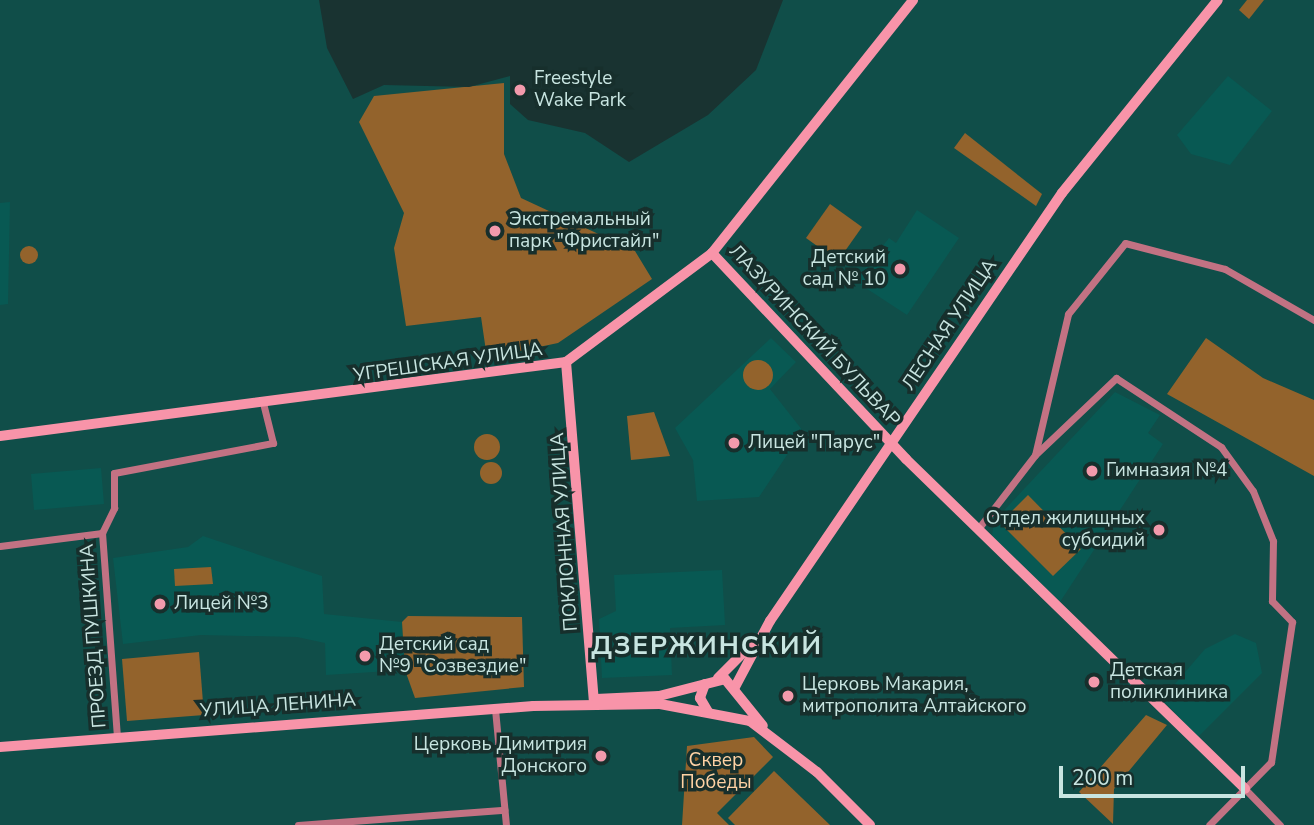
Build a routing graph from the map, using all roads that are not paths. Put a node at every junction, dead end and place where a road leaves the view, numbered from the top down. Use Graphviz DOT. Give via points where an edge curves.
graph roads {
  1 [pos="913,0"];
  2 [pos="1218,0"];
  3 [pos="712,253"];
  4 [pos="1314,320"];
  5 [pos="566,362"];
  6 [pos="264,405"];
  7 [pos="0,436"];
  8 [pos="891,443"];
  9 [pos="1035,455"];
  10 [pos="978,529"];
  11 [pos="102,533"];
  12 [pos="0,546"];
  13 [pos="758,639"];
  14 [pos="718,678"];
  15 [pos="705,684"];
  16 [pos="735,687"];
  17 [pos="737,699"];
  18 [pos="594,700"];
  19 [pos="558,705"];
  20 [pos="495,709"];
  21 [pos="713,713"];
  22 [pos="768,732"];
  23 [pos="117,737"];
  24 [pos="0,747"];
  25 [pos="1245,789"];
  26 [pos="505,810"];
  27 [pos="298,825"];
  28 [pos="506,825"];
  29 [pos="870,825"];
  30 [pos="1209,825"];
  31 [pos="1280,825"];
  1 -- 3 [label="street, УГРЕШСКАЯ УЛИЦА"];
  2 -- 8 [label="street, ЛЕСНАЯ УЛИЦА" via="1062,193"];
  3 -- 5 [label="street, УГРЕШСКАЯ УЛИЦА"];
  3 -- 8 [label="street, ЛАЗУРИНСКИЙ БУЛЬВАР"];
  4 -- 9 [label="street" via="1225,269 1125,243 1060,332"];
  5 -- 6 [label="street, УГРЕШСКАЯ УЛИЦА"];
  5 -- 18 [label="street, ПОКЛОННАЯ УЛИЦА"];
  6 -- 7 [label="street, УГРЕШСКАЯ УЛИЦА"];
  6 -- 11 [label="street" via="273,443 114,473 114,508"];
  8 -- 10 [label="street, ЛАЗУРИНСКИЙ БУЛЬВАР"];
  8 -- 13 [label="street, ЛЕСНАЯ УЛИЦА"];
  9 -- 10 [label="street"];
  9 -- 25 [label="street" via="1116,378 1234,460 1273,541 1272,601 1293,622 1271,762"];
  10 -- 25 [label="street, ЛАЗУРИНСКИЙ БУЛЬВАР"];
  11 -- 12 [label="street"];
  11 -- 23 [label="street, ПРОЕЗД ПУШКИНА"];
  13 -- 14 [label="street, УЛИЦА ЛЕНИНА"];
  13 -- 16 [label="street, ЛЕСНАЯ УЛИЦА"];
  14 -- 15 [label="street, УЛИЦА ЛЕНИНА"];
  14 -- 16 [label="street"];
  15 -- 18 [label="street, УЛИЦА ЛЕНИНА" via="659,695"];
  15 -- 21 [label="street" via="700,698"];
  16 -- 17 [label="street"];
  17 -- 21 [label="street"];
  17 -- 22 [label="street, УЛИЦА ЛЕНИНА"];
  18 -- 19 [label="street, УЛИЦА ЛЕНИНА"];
  19 -- 20 [label="street, УЛИЦА ЛЕНИНА"];
  19 -- 21 [label="street, УЛИЦА ЛЕНИНА" via="660,704"];
  20 -- 23 [label="street, УЛИЦА ЛЕНИНА"];
  20 -- 26 [label="street"];
  21 -- 22 [label="street, УЛИЦА ЛЕНИНА"];
  22 -- 29 [label="street, УЛИЦА ЛЕНИНА"];
  23 -- 24 [label="street, УЛИЦА ЛЕНИНА"];
  25 -- 30 [label="street"];
  25 -- 31 [label="street"];
  26 -- 27 [label="street"];
  26 -- 28 [label="street"];
}
